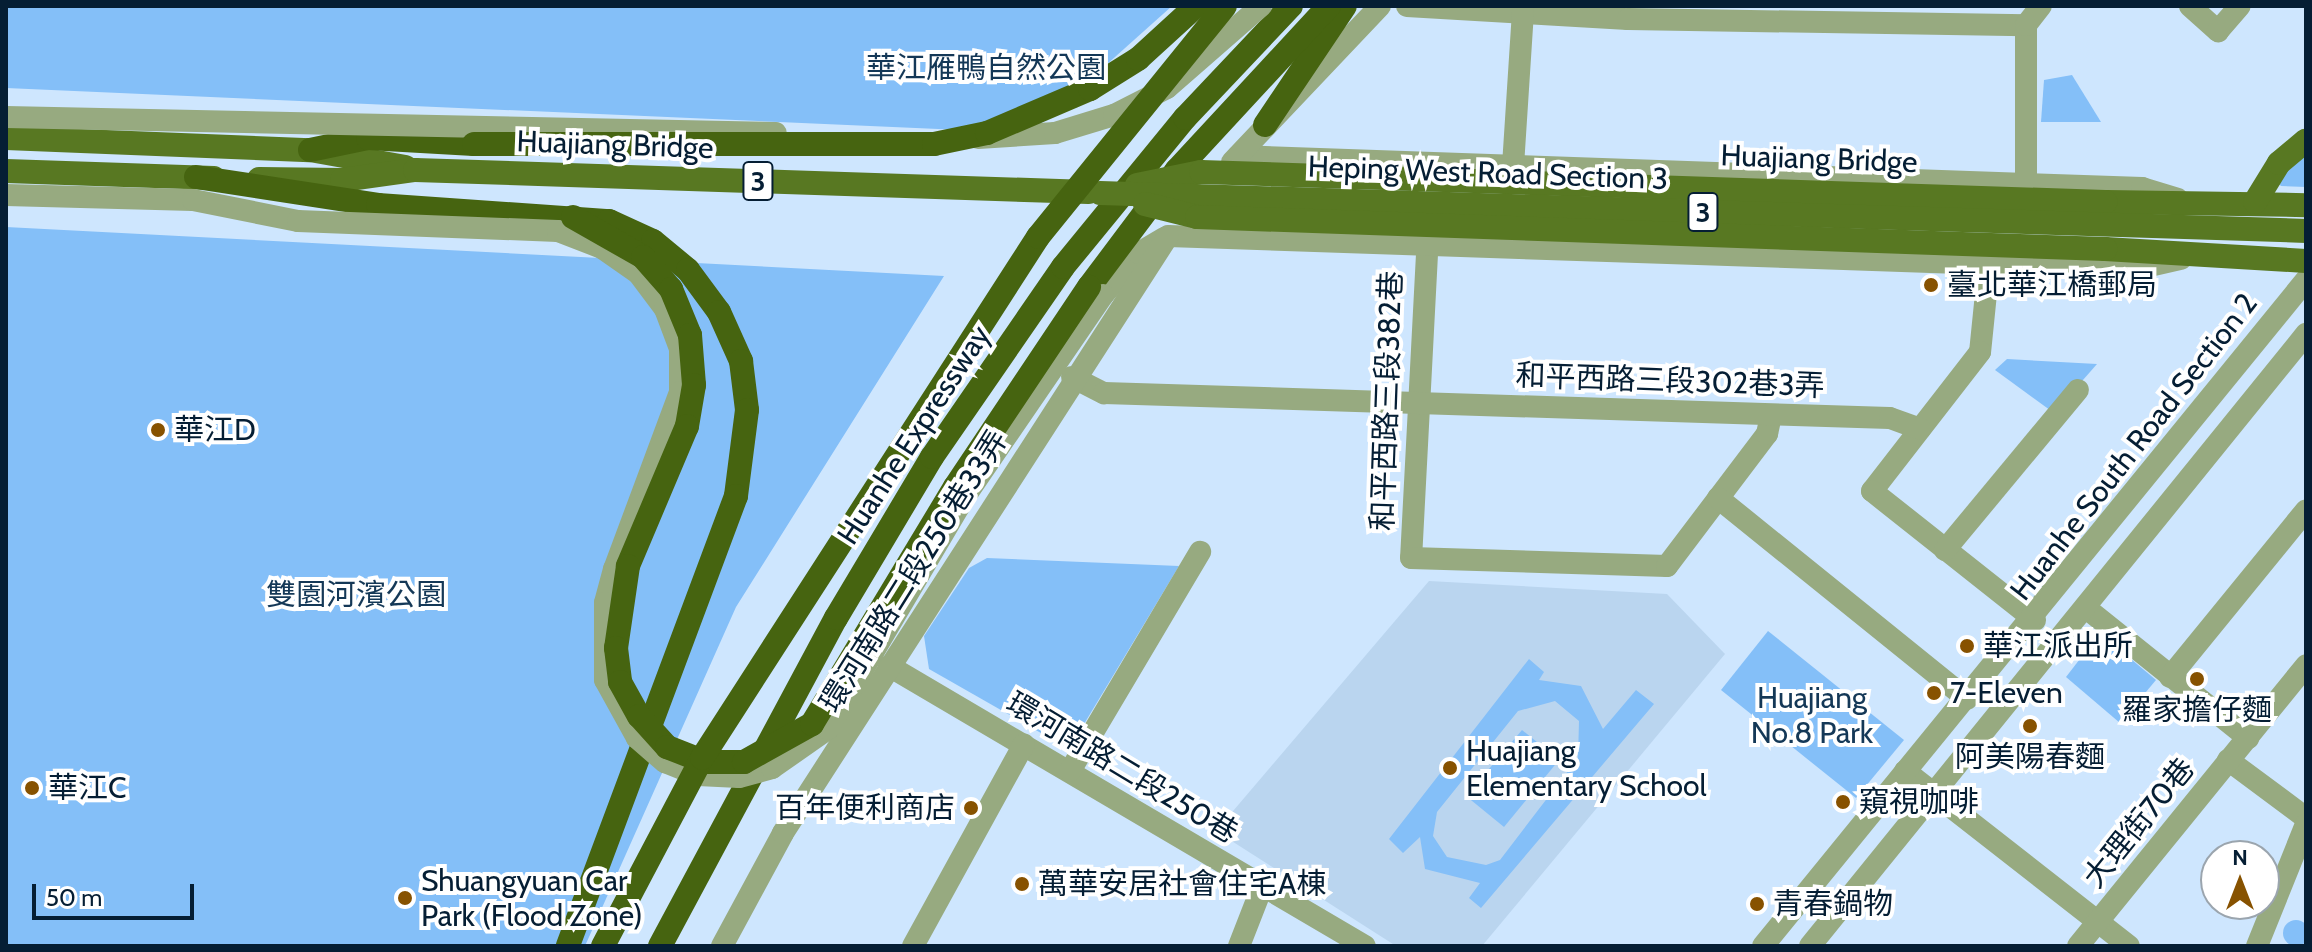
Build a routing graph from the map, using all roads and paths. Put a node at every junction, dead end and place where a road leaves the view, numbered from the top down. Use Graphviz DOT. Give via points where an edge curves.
graph roads {
  1 [pos="1196,6"];
  2 [pos="1225,6"];
  3 [pos="1261,6"];
  4 [pos="1291,6"];
  5 [pos="1329,6"];
  6 [pos="1345,6"];
  7 [pos="1380,6"];
  8 [pos="1407,6"];
  9 [pos="2041,6"];
  10 [pos="2190,6"];
  11 [pos="2240,6"];
  12 [pos="1629,10"];
  13 [pos="1523,12"];
  14 [pos="1824,13"];
  15 [pos="2026,25"];
  16 [pos="6,117"];
  17 [pos="1265,125"];
  18 [pos="6,138"];
  19 [pos="2306,140"];
  20 [pos="310,150"];
  21 [pos="1238,156"];
  22 [pos="1513,166"];
  23 [pos="415,170"];
  24 [pos="6,171"];
  25 [pos="196,177"];
  26 [pos="2026,186"];
  27 [pos="1100,193"];
  28 [pos="6,195"];
  29 [pos="2178,199"];
  30 [pos="2106,202"];
  31 [pos="2255,202"];
  32 [pos="2306,205"];
  33 [pos="573,217"];
  34 [pos="2306,231"];
  35 [pos="1168,236"];
  36 [pos="1419,238"];
  37 [pos="2181,259"];
  38 [pos="2306,261"];
  39 [pos="1989,264"];
  40 [pos="2306,280"];
  41 [pos="1096,291"];
  42 [pos="2306,334"];
  43 [pos="1072,377"];
  44 [pos="2078,390"];
  45 [pos="1416,403"];
  46 [pos="1771,415"];
  47 [pos="1920,429"];
  48 [pos="1718,498"];
  49 [pos="2306,510"];
  50 [pos="1945,550"];
  51 [pos="1200,552"];
  52 [pos="2086,608"];
  53 [pos="2035,620"];
  54 [pos="2306,665"];
  55 [pos="889,666"];
  56 [pos="2170,677"];
  57 [pos="1967,699"];
  58 [pos="2248,738"];
  59 [pos="1024,744"];
  60 [pos="2228,760"];
  61 [pos="1070,771"];
  62 [pos="1905,771"];
  63 [pos="1934,797"];
  64 [pos="2306,818"];
  65 [pos="2306,824"];
  66 [pos="1262,887"];
  67 [pos="2094,926"];
  68 [pos="568,946"];
  69 [pos="603,946"];
  70 [pos="660,946"];
  71 [pos="722,946"];
  72 [pos="913,946"];
  73 [pos="1239,946"];
  74 [pos="1365,946"];
  75 [pos="1763,946"];
  76 [pos="1810,946"];
  77 [pos="2078,946"];
  78 [pos="2129,946"];
  79 [pos="2257,946"];
  1 -- 20 [label="highway, bridge" via="1138,59 1090,89 987,133 934,144 868,150 368,138"];
  2 -- 69 [label="highway, Huanhe Expressway, bridge" via="1038,237 702,758"];
  3 -- 16 [label="street, bridge" via="1167,88 1114,115 1055,133 992,139"];
  4 -- 70 [label="highway, Huanhe Expressway" via="1185,118 1063,267 932,457"];
  5 -- 41 [label="highway" via="1177,170"];
  6 -- 17 [label="highway"];
  7 -- 17 [label="street"];
  8 -- 13 [label="street"];
  9 -- 15 [label="street"];
  10 -- 11 [label="street" via="2218,31"];
  12 -- 13 [label="street"];
  12 -- 14 [label="street"];
  13 -- 22 [label="street"];
  14 -- 15 [label="street"];
  15 -- 26 [label="street"];
  17 -- 21 [label="street"];
  18 -- 20 [label="main road, Huajiang Bridge / 3"];
  19 -- 31 [label="main road" via="2279,163"];
  20 -- 23 [label="main road, Huajiang Bridge / 3"];
  21 -- 22 [label="street, Heping West Road Section 3" via="1418,167"];
  21 -- 35 [label="street"];
  22 -- 26 [label="street, Heping West Road Section 3"];
  23 -- 25 [label="main road, Huajiang Bridge / 3" via="342,180"];
  23 -- 27 [label="main road, Huajiang Bridge / 3, bridge"];
  24 -- 25 [label="main road, Huajiang Bridge / 3"];
  25 -- 33 [label="highway" via="378,205"];
  26 -- 29 [label="street, Heping West Road Section 3" via="2142,188"];
  27 -- 30 [label="main road, Huajiang Bridge / 3, bridge" via="1201,172"];
  27 -- 34 [label="main road, Heping West Road Section 3 / 3, bridge"];
  27 -- 37 [label="main road, Huajiang Bridge / 3, bridge" via="1197,217 2105,249"];
  28 -- 41 [label="street, bridge" via="193,200 298,221 558,231 602,248 638,273 665,309 680,349 680,392 611,580 605,680 637,738 665,762 698,775 739,777 772,768 828,729 964,498"];
  29 -- 30 [label="main road, Heping West Road Section 3 / 3"];
  29 -- 31 [label="main road, Heping West Road Section 3 / 3"];
  31 -- 32 [label="main road, Heping West Road Section 3 / 3"];
  33 -- 41 [label="highway, bridge" via="643,257 671,289 690,335 694,385 687,426 628,566 616,648 620,682 639,716 667,747 705,762 744,762 812,724 955,487"];
  33 -- 68 [label="highway, bridge" via="642,236 688,270 741,361 747,410 736,496"];
  35 -- 36 [label="street"];
  35 -- 41 [label="street" via="1139,253"];
  35 -- 43 [label="street, 環河南路二段250巷33弄"];
  36 -- 39 [label="street"];
  36 -- 45 [label="street, 和平西路三段382巷"];
  37 -- 38 [label="main road, 3"];
  37 -- 39 [label="street" via="2145,267"];
  39 -- 47 [label="street" via="1983,344"];
  40 -- 53 [label="street, Huanhe South Road Section 2"];
  42 -- 52 [label="street, Huanhe South Road Section 2"];
  43 -- 45 [label="street, 和平西路三段302巷3弄" via="1104,393"];
  43 -- 55 [label="street, 環河南路二段250巷33弄"];
  44 -- 50 [label="street"];
  45 -- 46 [label="street, 和平西路三段302巷3弄"];
  45 -- 48 [label="street, 和平西路三段382巷" via="1411,558 1667,566"];
  46 -- 47 [label="street, 和平西路三段302巷3弄" via="1890,418"];
  46 -- 48 [label="street" via="1767,434"];
  47 -- 50 [label="street" via="1872,491"];
  48 -- 57 [label="street"];
  49 -- 56 [label="street"];
  50 -- 53 [label="street"];
  51 -- 61 [label="street"];
  52 -- 56 [label="street"];
  52 -- 63 [label="street, Huanhe South Road Section 2"];
  53 -- 57 [label="street, Huanhe South Road Section 2"];
  54 -- 58 [label="street, 大理街70巷"];
  55 -- 59 [label="street, 環河南路二段250巷"];
  55 -- 71 [label="street, 環河南路二段250巷33弄"];
  56 -- 58 [label="street"];
  57 -- 62 [label="street, Huanhe South Road Section 2"];
  58 -- 60 [label="street, 大理街70巷"];
  59 -- 61 [label="street, 環河南路二段250巷"];
  59 -- 72 [label="street"];
  60 -- 64 [label="street"];
  60 -- 67 [label="street, 大理街70巷"];
  61 -- 66 [label="street, 環河南路二段250巷"];
  62 -- 63 [label="street"];
  62 -- 75 [label="street, Huanhe South Road Section 2"];
  63 -- 67 [label="street"];
  63 -- 76 [label="street, Huanhe South Road Section 2"];
  65 -- 79 [label="street"];
  66 -- 73 [label="street"];
  66 -- 74 [label="street, 環河南路二段250巷"];
  67 -- 77 [label="street, 大理街70巷"];
  67 -- 78 [label="street"];
}
